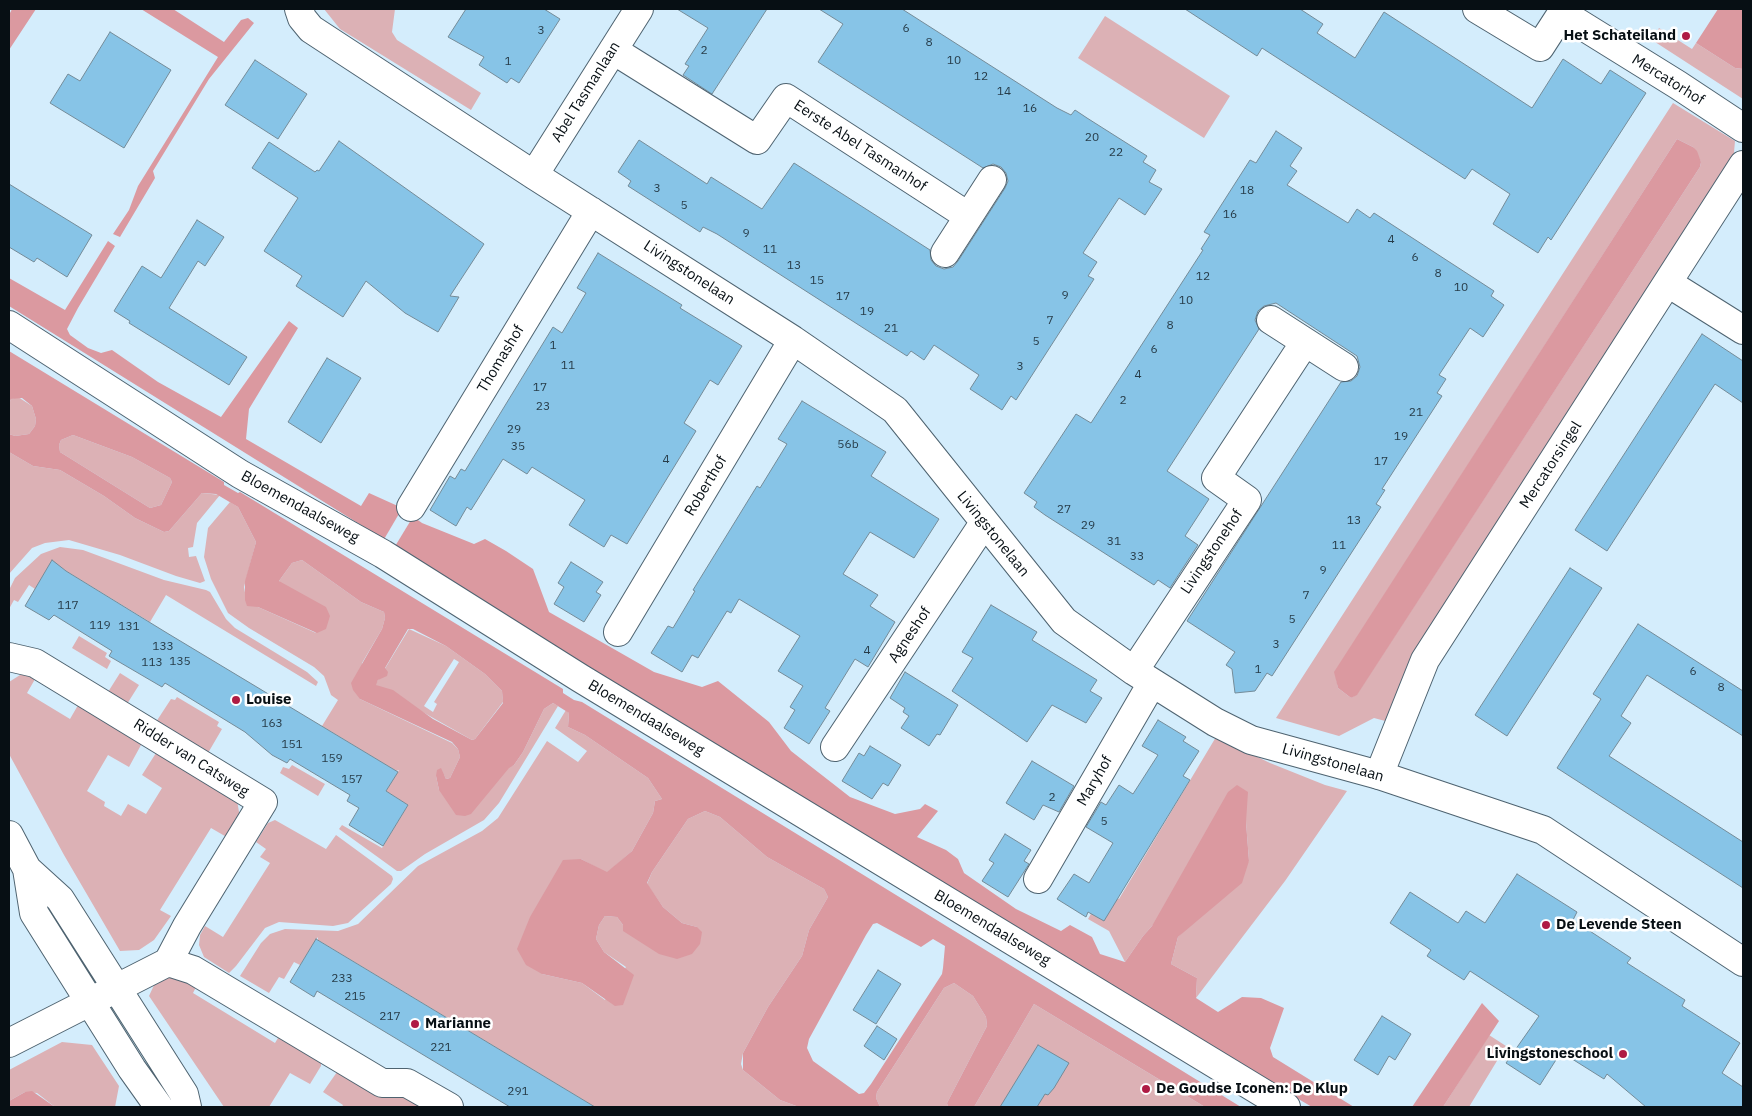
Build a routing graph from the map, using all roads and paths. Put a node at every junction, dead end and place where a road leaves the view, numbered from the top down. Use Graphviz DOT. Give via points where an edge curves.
graph roads {
  1 [pos="299,9"];
  2 [pos="638,9"];
  3 [pos="1477,9"];
  4 [pos="613,50"];
  5 [pos="1743,128"];
  6 [pos="1743,165"];
  7 [pos="534,175"];
  8 [pos="992,180"];
  9 [pos="591,211"];
  10 [pos="968,216"];
  11 [pos="945,253"];
  12 [pos="1668,283"];
  13 [pos="1271,320"];
  14 [pos="9,326"];
  15 [pos="1743,330"];
  16 [pos="793,340"];
  17 [pos="1305,342"];
  18 [pos="1344,366"];
  19 [pos="410,508"];
  20 [pos="984,523"];
  21 [pos="618,632"];
  22 [pos="9,657"];
  23 [pos="1143,677"];
  24 [pos="835,748"];
  25 [pos="1379,776"];
  26 [pos="9,835"];
  27 [pos="27,869"];
  28 [pos="1038,879"];
  29 [pos="168,962"];
  30 [pos="1743,962"];
  31 [pos="115,988"];
  32 [pos="89,1002"];
  33 [pos="9,1043"];
  34 [pos="159,1107"];
  35 [pos="188,1107"];
  36 [pos="449,1107"];
  37 [pos="1286,1107"];
  1 -- 7 [label="street, Livingstonelaan" via="311,29"];
  2 -- 4 [label="street, Abel Tasmanlaan"];
  3 -- 5 [label="street, Mercatorhof" via="1540,47 1562,14"];
  4 -- 7 [label="street, Abel Tasmanlaan"];
  4 -- 10 [label="street, Eerste Abel Tasmanhof" via="757,140 786,98"];
  6 -- 12 [label="street, Mercatorsingel"];
  7 -- 9 [label="street, Livingstonelaan"];
  8 -- 10 [label="street"];
  9 -- 16 [label="street, Livingstonelaan"];
  9 -- 19 [label="street, Thomashof"];
  10 -- 11 [label="street"];
  12 -- 15 [label="street"];
  12 -- 25 [label="street, Mercatorsingel" via="1425,660"];
  13 -- 17 [label="street"];
  14 -- 37 [label="street, Bloemendaalseweg" via="240,474 391,559"];
  16 -- 20 [label="street, Livingstonelaan" via="895,410"];
  16 -- 21 [label="street, Roberthof"];
  17 -- 18 [label="street"];
  17 -- 23 [label="street, Livingstonehof" via="1216,478 1246,500"];
  20 -- 23 [label="street, Livingstonelaan" via="1064,621"];
  20 -- 24 [label="street, Agneshof"];
  22 -- 29 [label="street, Ridder van Catsweg" via="35,663 263,802"];
  23 -- 25 [label="street, Livingstonelaan" via="1215,722 1251,740"];
  23 -- 28 [label="street, Maryhof"];
  25 -- 30 [label="street, Livingstonelaan" via="1543,830"];
  26 -- 27 [label="street"];
  27 -- 31 [label="street" via="60,899"];
  27 -- 32 [label="street" via="34,913"];
  29 -- 31 [label="street"];
  29 -- 36 [label="street" via="192,970 382,1083 407,1084"];
  31 -- 32 [label="street"];
  31 -- 35 [label="street" via="184,1094"];
  32 -- 33 [label="street"];
  32 -- 34 [label="street"];
}
